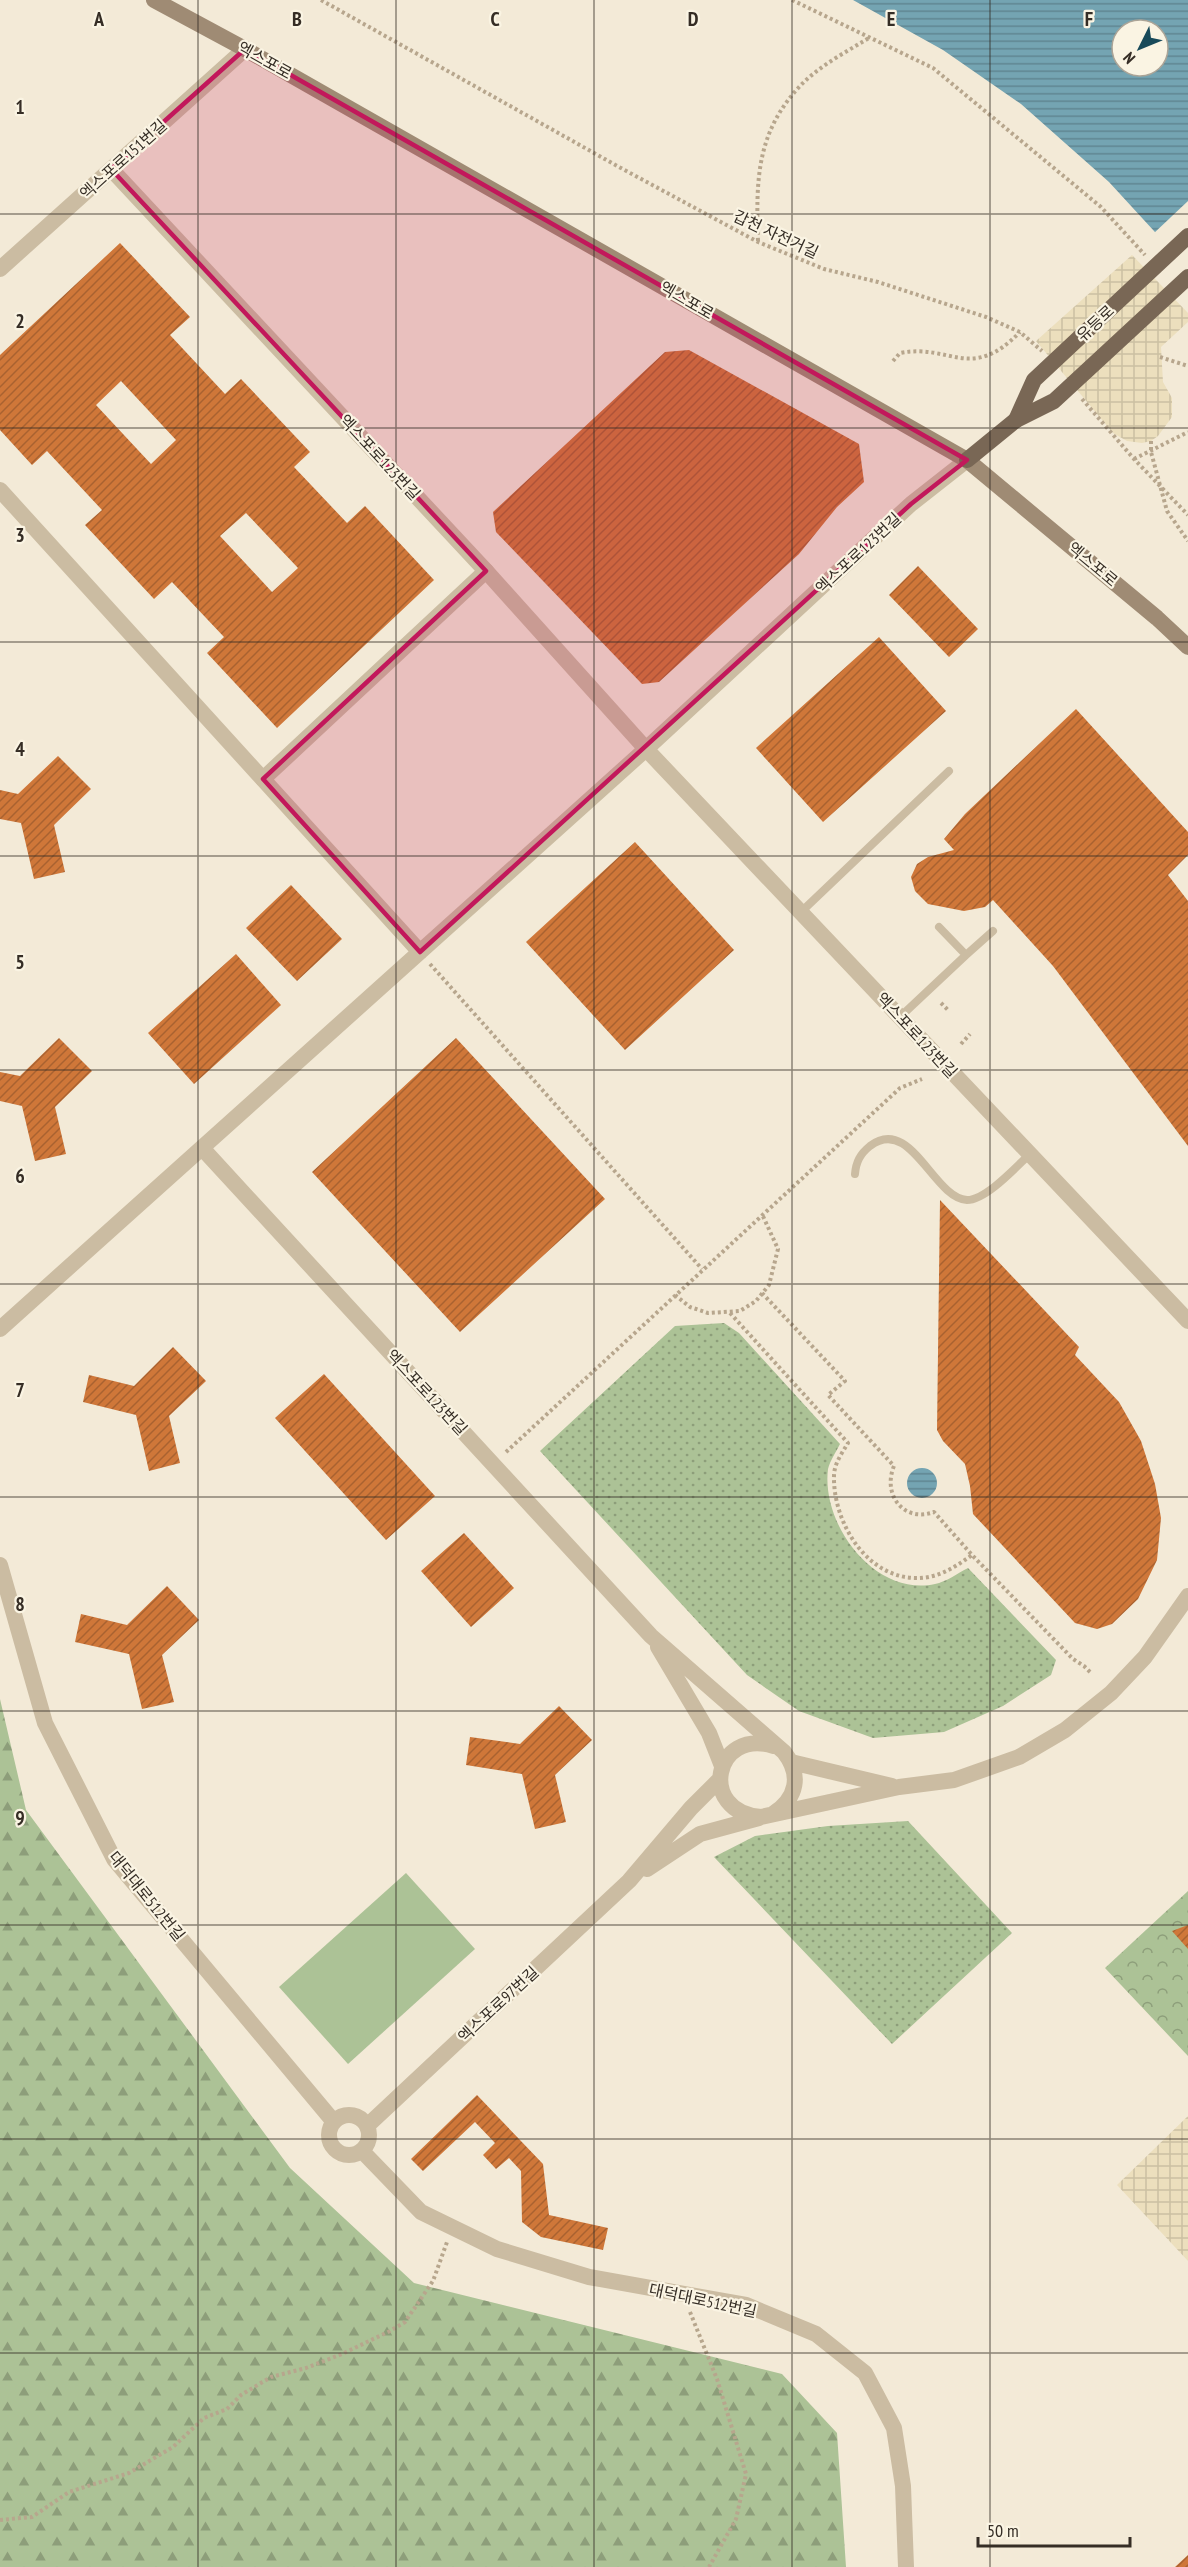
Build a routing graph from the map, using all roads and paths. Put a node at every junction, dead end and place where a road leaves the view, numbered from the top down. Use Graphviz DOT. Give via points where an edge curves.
graph roads {
  1 [pos="154,0"];
  2 [pos="321,0"];
  3 [pos="792,0"];
  4 [pos="869,38"];
  5 [pos="245,49"];
  6 [pos="111,170"];
  7 [pos="1188,236"];
  8 [pos="758,242"];
  9 [pos="1148,259"];
  10 [pos="0,269"];
  11 [pos="1188,277"];
  12 [pos="1020,332"];
  13 [pos="1046,356"];
  14 [pos="1160,357"];
  15 [pos="893,361"];
  16 [pos="1188,366"];
  17 [pos="1075,390"];
  18 [pos="1016,420"];
  19 [pos="1188,432"];
  20 [pos="1151,441"];
  21 [pos="1151,452"];
  22 [pos="1134,459"];
  23 [pos="968,460"];
  24 [pos="1160,488"];
  25 [pos="0,490"];
  26 [pos="1188,515"];
  27 [pos="1188,541"];
  28 [pos="486,571"];
  29 [pos="1188,647"];
  30 [pos="646,749"];
  31 [pos="949,771"];
  32 [pos="262,779"];
  33 [pos="801,912"];
  34 [pos="939,927"];
  35 [pos="993,931"];
  36 [pos="420,952"];
  37 [pos="966,955"];
  38 [pos="941,1003"];
  39 [pos="948,1010"];
  40 [pos="900,1017"];
  41 [pos="970,1034"];
  42 [pos="961,1044"];
  43 [pos="922,1079"];
  44 [pos="202,1148"];
  45 [pos="1030,1154"];
  46 [pos="855,1174"];
  47 [pos="762,1214"];
  48 [pos="702,1269"];
  49 [pos="762,1293"];
  50 [pos="675,1294"];
  51 [pos="730,1313"];
  52 [pos="1188,1321"];
  53 [pos="0,1329"];
  54 [pos="506,1452"];
  55 [pos="972,1555"];
  56 [pos="0,1565"];
  57 [pos="1188,1596"];
  58 [pos="651,1636"];
  59 [pos="1091,1673"];
  60 [pos="774,1746"];
  61 [pos="791,1762"];
  62 [pos="721,1772"];
  63 [pos="899,1787"];
  64 [pos="767,1816"];
  65 [pos="629,1881"];
  66 [pos="334,2122"];
  67 [pos="367,2126"];
  68 [pos="362,2151"];
  69 [pos="451,2227"];
  70 [pos="683,2294"];
  71 [pos="0,2520"];
  72 [pos="709,2567"];
  73 [pos="906,2567"];
  1 -- 5 [label="main road, 엑스포로"];
  2 -- 8 [label="path, 갑천 자전거길"];
  3 -- 4 [label="path"];
  4 -- 8 [label="path" via="801,85 771,127 762,149 759,174"];
  4 -- 9 [label="path" via="933,68 1101,207"];
  5 -- 6 [label="street, 엑스포로151번길"];
  5 -- 23 [label="main road, 엑스포로"];
  6 -- 10 [label="street, 엑스포로151번길"];
  6 -- 28 [label="street, 엑스포로123번길"];
  7 -- 18 [label="main road, 유등로, bridge" via="1034,380"];
  8 -- 12 [label="path, 갑천 자전거길" via="824,269 878,282"];
  11 -- 18 [label="main road, 유등로, bridge" via="1054,400"];
  12 -- 13 [label="path, 갑천 자전거길"];
  12 -- 15 [label="path" via="1010,343 976,359 962,360 914,350 900,352"];
  14 -- 16 [label="path"];
  17 -- 22 [label="path"];
  18 -- 23 [label="main road, 유등로"];
  19 -- 21 [label="path"];
  20 -- 21 [label="path"];
  21 -- 22 [label="path"];
  21 -- 24 [label="path"];
  22 -- 24 [label="path"];
  23 -- 29 [label="main road, 엑스포로"];
  23 -- 30 [label="street, 엑스포로123번길" via="911,504"];
  24 -- 26 [label="path"];
  24 -- 27 [label="path" via="1167,511"];
  25 -- 32 [label="street"];
  28 -- 30 [label="street, 엑스포로123번길"];
  28 -- 32 [label="street"];
  30 -- 33 [label="street, 엑스포로123번길"];
  30 -- 36 [label="street, 엑스포로123번길"];
  31 -- 33 [label="lane"];
  32 -- 36 [label="street"];
  33 -- 40 [label="street, 엑스포로123번길"];
  34 -- 37 [label="lane"];
  35 -- 37 [label="lane"];
  36 -- 44 [label="street, 엑스포로123번길"];
  36 -- 48 [label="path"];
  37 -- 40 [label="lane"];
  38 -- 39 [label="path"];
  40 -- 45 [label="street, 엑스포로123번길"];
  41 -- 42 [label="path"];
  43 -- 47 [label="path" via="900,1088"];
  44 -- 53 [label="street, 엑스포로123번길"];
  44 -- 58 [label="street, 엑스포로123번길"];
  45 -- 46 [label="lane" via="991,1189 969,1200 947,1190 910,1149 896,1141 872,1145 856,1163"];
  45 -- 52 [label="street, 엑스포로123번길"];
  47 -- 48 [label="path"];
  47 -- 49 [label="path" via="778,1249 769,1284"];
  48 -- 50 [label="path"];
  49 -- 51 [label="path" via="740,1311"];
  49 -- 55 [label="path" via="845,1381 828,1395 894,1466 891,1494 901,1508 916,1515 934,1512"];
  50 -- 51 [label="path" via="690,1308"];
  50 -- 54 [label="path"];
  51 -- 55 [label="path" via="848,1443 834,1474 836,1500 853,1543 889,1571 912,1578 934,1576"];
  55 -- 59 [label="path"];
  56 -- 66 [label="street, 대덕대로512번길" via="45,1723 114,1859"];
  57 -- 63 [label="street" via="1145,1658 1111,1693 1065,1730 1019,1757 954,1780"];
  58 -- 60 [label="street"];
  58 -- 62 [label="street" via="709,1733"];
  60 -- 61 [label="street"];
  60 -- 62 [label="street" via="762,1742 738,1747"];
  61 -- 63 [label="street"];
  61 -- 64 [label="street" via="795,1786 791,1797"];
  62 -- 64 [label="street" via="722,1791 737,1811 748,1816"];
  62 -- 65 [label="street"];
  63 -- 64 [label="street"];
  64 -- 65 [label="street" via="700,1834"];
  65 -- 67 [label="street, 엑스포로97번길"];
  66 -- 67 [label="street" via="352,2116"];
  66 -- 68 [label="street" via="329,2134 337,2151 350,2155"];
  67 -- 68 [label="street" via="369,2139"];
  68 -- 69 [label="street, 대덕대로512번길" via="421,2212"];
  69 -- 70 [label="street, 대덕대로512번길" via="497,2249 589,2277"];
  69 -- 71 [label="path" via="433,2281 405,2322 342,2354 271,2377 240,2395 227,2409 204,2418 172,2447 129,2473 69,2492 32,2517"];
  70 -- 72 [label="path" via="717,2379 746,2474 736,2519"];
  70 -- 73 [label="street, 대덕대로512번길" via="746,2306 816,2334 865,2373 894,2428 903,2486"];
}
